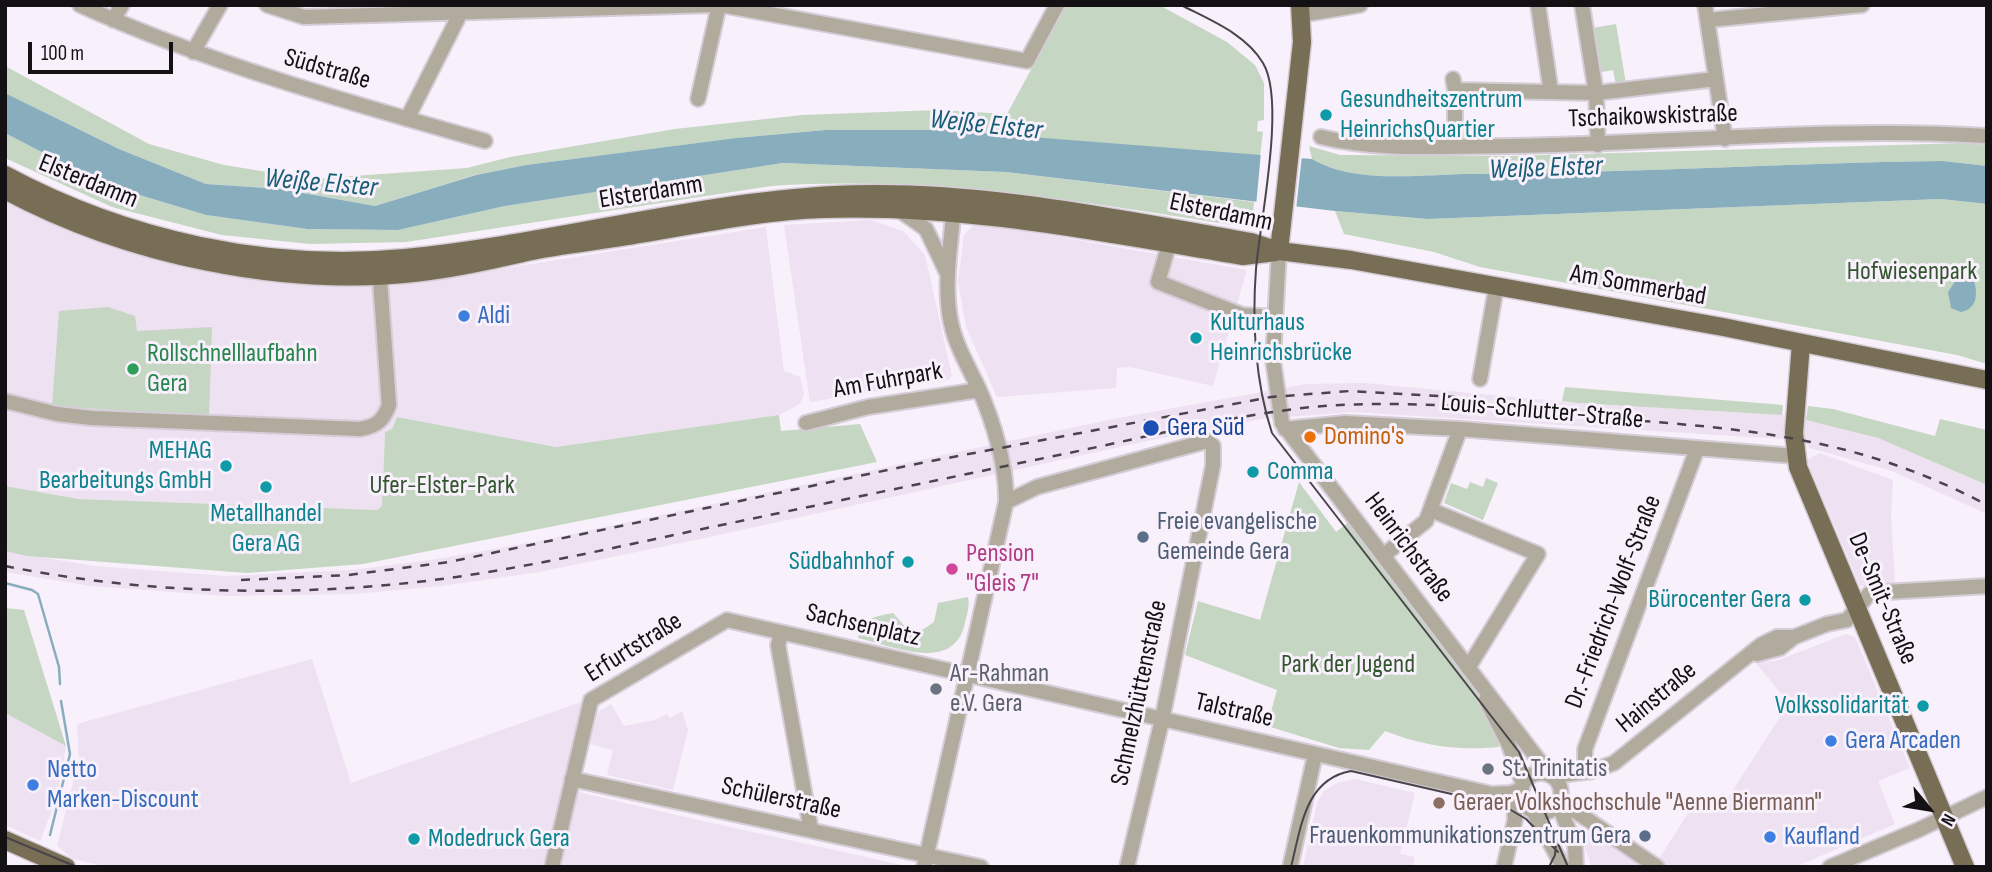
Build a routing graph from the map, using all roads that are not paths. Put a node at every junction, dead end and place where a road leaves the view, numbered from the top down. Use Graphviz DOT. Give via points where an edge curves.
graph roads {
  1 [pos="80,5"];
  2 [pos="122,5"];
  3 [pos="220,5"];
  4 [pos="267,5"];
  5 [pos="713,5"];
  6 [pos="720,5"];
  7 [pos="1056,5"];
  8 [pos="1360,5"];
  9 [pos="1538,5"];
  10 [pos="1582,5"];
  11 [pos="1862,5"];
  12 [pos="462,10"];
  13 [pos="1301,10"];
  14 [pos="369,11"];
  15 [pos="1706,13"];
  16 [pos="113,20"];
  17 [pos="193,52"];
  18 [pos="1716,79"];
  19 [pos="1551,92"];
  20 [pos="1596,93"];
  21 [pos="698,99"];
  22 [pos="407,119"];
  23 [pos="1987,136"];
  24 [pos="1321,137"];
  25 [pos="1726,139"];
  26 [pos="485,141"];
  27 [pos="1598,145"];
  28 [pos="1455,146"];
  29 [pos="5,175"];
  30 [pos="5,190"];
  31 [pos="954,205"];
  32 [pos="899,210"];
  33 [pos="1169,244"];
  34 [pos="1279,251"];
  35 [pos="379,268"];
  36 [pos="947,274"];
  37 [pos="1496,288"];
  38 [pos="1274,317"];
  39 [pos="1801,343"];
  40 [pos="1480,379"];
  41 [pos="1987,380"];
  42 [pos="979,390"];
  43 [pos="5,401"];
  44 [pos="806,423"];
  45 [pos="1285,429"];
  46 [pos="1460,429"];
  47 [pos="1697,449"];
  48 [pos="1795,456"];
  49 [pos="1006,502"];
  50 [pos="1432,510"];
  51 [pos="1384,555"];
  52 [pos="1987,586"];
  53 [pos="1857,606"];
  54 [pos="781,633"];
  55 [pos="1470,671"];
  56 [pos="965,676"];
  57 [pos="1161,720"];
  58 [pos="1315,755"];
  59 [pos="1592,771"];
  60 [pos="1551,775"];
  61 [pos="572,779"];
  62 [pos="1522,786"];
  63 [pos="1492,794"];
  64 [pos="1987,797"];
  65 [pos="1559,798"];
  66 [pos="1525,808"];
  67 [pos="1945,817"];
  68 [pos="811,830"];
  69 [pos="5,840"];
  70 [pos="925,861"];
  71 [pos="66,867"];
  72 [pos="552,867"];
  73 [pos="981,867"];
  74 [pos="1127,867"];
  75 [pos="1290,867"];
  76 [pos="1504,867"];
  77 [pos="1563,867"];
  78 [pos="1576,867"];
  79 [pos="1657,867"];
  80 [pos="1830,867"];
  81 [pos="1965,867"];
  1 -- 16 [label="street, Südstraße"];
  2 -- 16 [label="street"];
  3 -- 17 [label="street"];
  4 -- 14 [label="street" via="304,17"];
  5 -- 12 [label="street"];
  6 -- 7 [label="street" via="1027,61"];
  6 -- 21 [label="street"];
  8 -- 13 [label="street"];
  9 -- 19 [label="street"];
  10 -- 20 [label="street"];
  11 -- 15 [label="street"];
  12 -- 14 [label="street"];
  12 -- 22 [label="street"];
  13 -- 34 [label="main road" via="1302,42"];
  15 -- 18 [label="street"];
  16 -- 17 [label="street, Südstraße"];
  17 -- 22 [label="street, Südstraße"];
  18 -- 20 [label="street"];
  18 -- 25 [label="street"];
  19 -- 20 [label="street"];
  19 -- 28 [label="street" via="1454,84"];
  20 -- 27 [label="street"];
  22 -- 26 [label="street, Südstraße"];
  23 -- 25 [label="street, Tschaikowskistraße" via="1917,132"];
  24 -- 28 [label="street, Tschaikowskistraße" via="1352,144"];
  25 -- 27 [label="street, Tschaikowskistraße"];
  27 -- 28 [label="street, Tschaikowskistraße"];
  29 -- 35 [label="main road, Elsterdamm" via="82,212 188,243"];
  30 -- 35 [label="main road, Elsterdamm" via="88,227 185,257 323,277"];
  31 -- 32 [label="main road, Elsterdamm"];
  31 -- 33 [label="main road, Elsterdamm"];
  31 -- 34 [label="main road, Elsterdamm" via="1055,209"];
  31 -- 35 [label="main road, Elsterdamm" via="895,194 800,198"];
  31 -- 36 [label="street, Am Fuhrpark"];
  32 -- 35 [label="main road, Elsterdamm" via="781,213 451,268"];
  32 -- 36 [label="street" via="926,229"];
  33 -- 34 [label="main road, Elsterdamm" via="1243,256"];
  33 -- 38 [label="street" via="1158,282 1242,315"];
  34 -- 37 [label="main road, Am Sommerbad"];
  34 -- 38 [label="street, Heinrichstraße"];
  35 -- 43 [label="street" via="389,405 384,418 373,427 92,418"];
  36 -- 42 [label="street, Am Fuhrpark" via="955,336"];
  37 -- 39 [label="main road, Am Sommerbad"];
  37 -- 40 [label="street"];
  38 -- 45 [label="street, Heinrichstraße" via="1273,366"];
  39 -- 41 [label="main road, Am Sommerbad"];
  39 -- 48 [label="main road, De-Smit-Straße"];
  42 -- 44 [label="street, Am Fuhrpark" via="868,407"];
  42 -- 49 [label="street, Am Fuhrpark" via="1004,477"];
  45 -- 46 [label="street, Louis-Schlutter-Straße" via="1345,423"];
  45 -- 51 [label="street, Heinrichstraße"];
  46 -- 47 [label="street, Louis-Schlutter-Straße"];
  46 -- 50 [label="street"];
  47 -- 48 [label="street, Louis-Schlutter-Straße"];
  47 -- 59 [label="street, Dr.-Friedrich-Wolf-Straße" via="1585,749"];
  48 -- 53 [label="main road, De-Smit-Straße"];
  49 -- 56 [label="street"];
  49 -- 57 [label="street, Schmelzhüttenstraße" via="1037,487 1207,441 1213,446 1213,465"];
  50 -- 51 [label="street" via="1426,521"];
  50 -- 55 [label="street" via="1538,554"];
  51 -- 55 [label="street, Heinrichstraße"];
  52 -- 53 [label="street, Hainstraße" via="1878,592 1865,596"];
  53 -- 59 [label="street, Hainstraße" via="1794,637 1777,637 1627,755"];
  53 -- 67 [label="main road, De-Smit-Straße"];
  54 -- 56 [label="street, Sachsenplatz"];
  54 -- 61 [label="street, Erfurtstraße" via="727,620 591,700"];
  54 -- 68 [label="street" via="778,645"];
  55 -- 60 [label="street, Heinrichstraße"];
  55 -- 62 [label="street, Heinrichstraße" via="1510,745"];
  56 -- 57 [label="street, Talstraße"];
  56 -- 70 [label="street"];
  57 -- 58 [label="street, Talstraße"];
  57 -- 74 [label="street, Schmelzhüttenstraße"];
  58 -- 63 [label="street, Talstraße"];
  58 -- 75 [label="street"];
  59 -- 60 [label="street, Hainstraße"];
  59 -- 65 [label="street, Hainstraße"];
  60 -- 62 [label="street" via="1536,774"];
  60 -- 65 [label="street"];
  61 -- 68 [label="street, Schülerstraße"];
  61 -- 72 [label="street, Erfurtstraße"];
  62 -- 63 [label="street, Talstraße" via="1511,793"];
  62 -- 66 [label="street"];
  63 -- 66 [label="street, Talstraße"];
  64 -- 67 [label="street"];
  65 -- 66 [label="street" via="1548,811"];
  65 -- 78 [label="street" via="1575,846"];
  65 -- 79 [label="street"];
  66 -- 76 [label="street" via="1515,821"];
  66 -- 77 [label="street"];
  67 -- 80 [label="street"];
  67 -- 81 [label="main road, De-Smit-Straße"];
  68 -- 70 [label="street, Schülerstraße"];
  69 -- 71 [label="main road"];
  70 -- 73 [label="street, Schülerstraße"];
}
